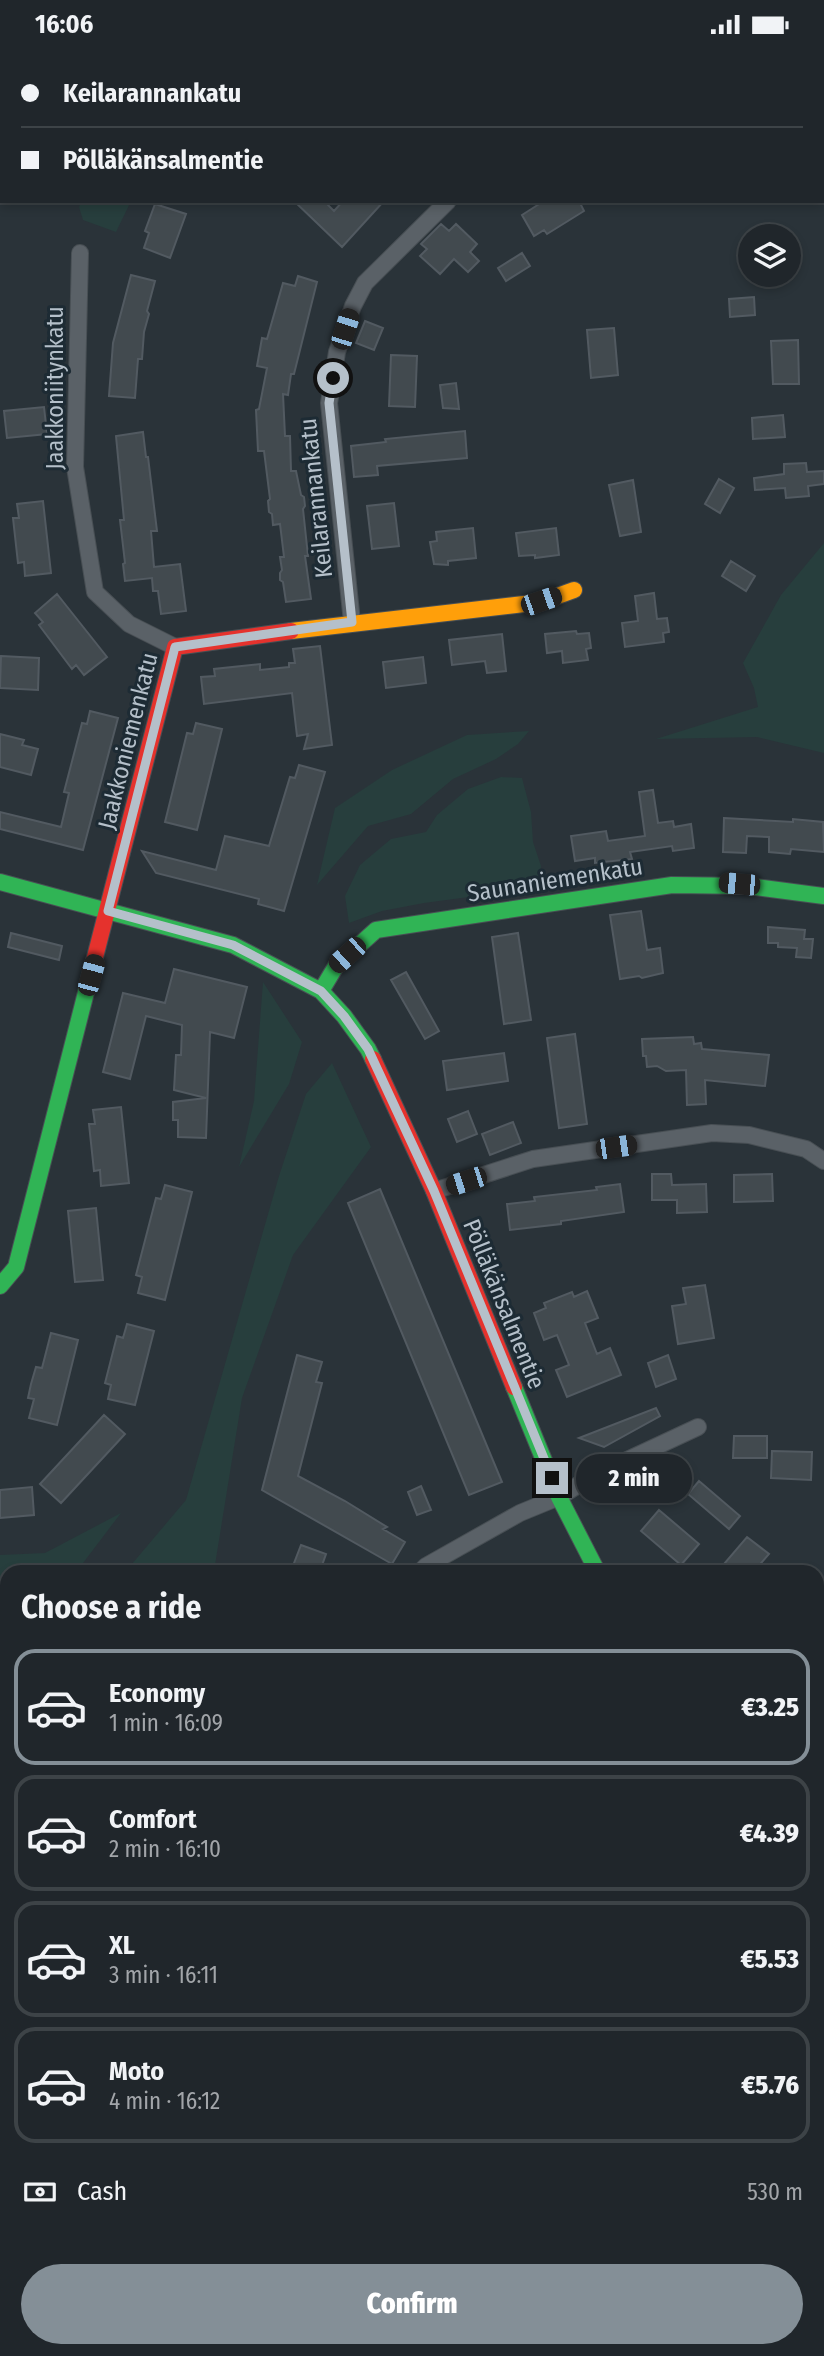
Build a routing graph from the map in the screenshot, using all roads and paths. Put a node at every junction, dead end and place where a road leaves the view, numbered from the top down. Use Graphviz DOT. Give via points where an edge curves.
graph roads {
  1 [pos="446,203"];
  2 [pos="80,253"];
  3 [pos="574,590"];
  4 [pos="352,622"];
  5 [pos="175,647"];
  6 [pos="0,882"];
  7 [pos="824,896"];
  8 [pos="108,911"];
  9 [pos="321,991"];
  10 [pos="824,1161"];
  11 [pos="434,1191"];
  12 [pos="0,1286"];
  13 [pos="698,1427"];
  14 [pos="559,1497"];
  15 [pos="428,1565"];
  16 [pos="594,1565"];
  1 -- 4 [label="street, Keilarannankatu" via="365,283 337,352 329,403"];
  2 -- 5 [label="street, Jaakkoniitynkatu" via="75,467 95,592 129,624"];
  3 -- 4 [label="street, Jaakkoniemenkatu" via="541,601"];
  4 -- 5 [label="street, Jaakkoniemenkatu"];
  5 -- 8 [label="street, Jaakkoniemenkatu"];
  6 -- 8 [label="street, Pölläkänsalmentie"];
  7 -- 9 [label="street, Saunaniemenkatu" via="716,883 672,885 376,930 336,966"];
  8 -- 9 [label="street, Pölläkänsalmentie" via="233,945"];
  8 -- 12 [label="street, Jaakkoniemenkatu" via="16,1267"];
  9 -- 11 [label="street, Pölläkänsalmentie" via="368,1049"];
  10 -- 11 [label="street" via="806,1149 749,1135 712,1133 533,1159"];
  11 -- 14 [label="street, Pölläkänsalmentie"];
  13 -- 14 [label="street"];
  14 -- 15 [label="street" via="520,1513"];
  14 -- 16 [label="street, Pölläkänsalmentie"];
}
